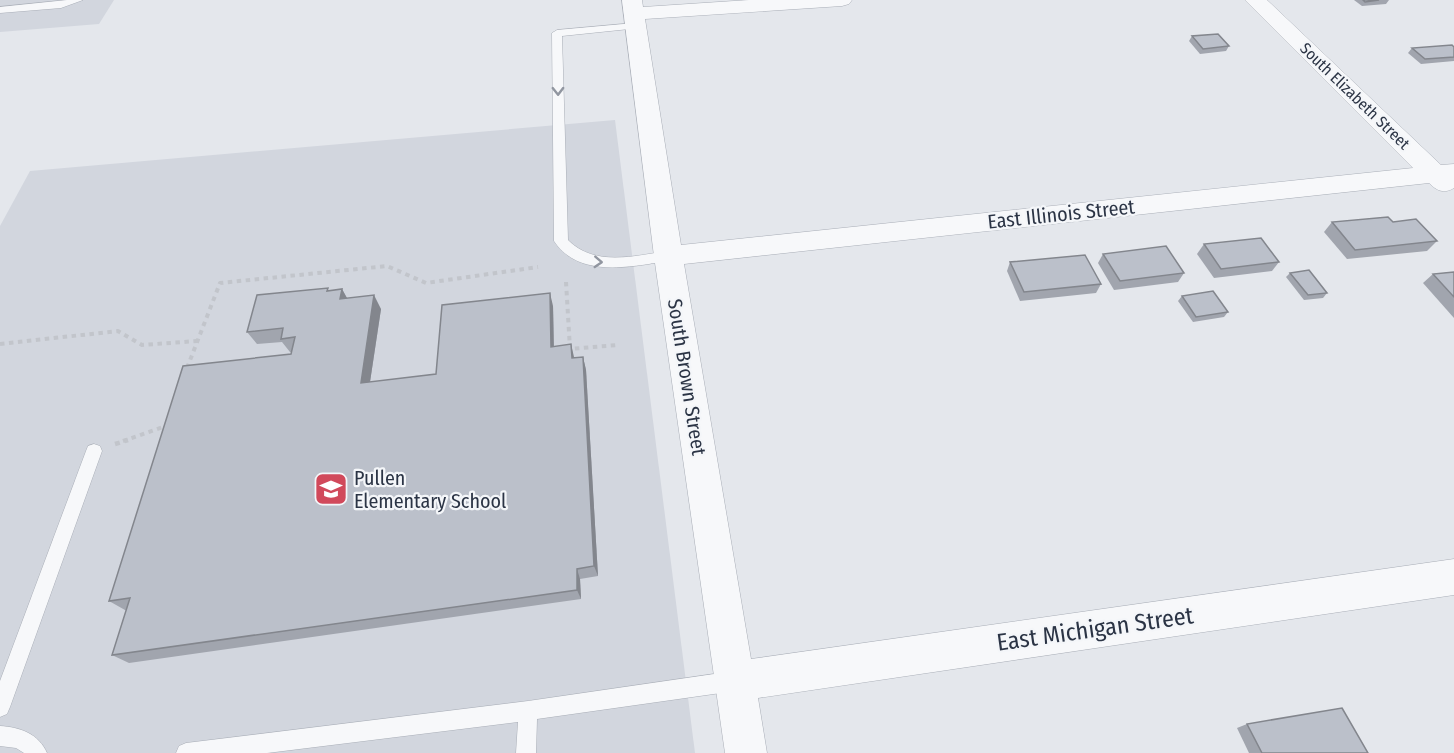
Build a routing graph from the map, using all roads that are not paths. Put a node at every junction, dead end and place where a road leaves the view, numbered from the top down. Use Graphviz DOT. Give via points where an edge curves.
graph roads {
  1 [pos="78,0"];
  2 [pos="843,0"];
  3 [pos="1255,0"];
  4 [pos="0,10"];
  5 [pos="634,13"];
  6 [pos="1448,179"];
  7 [pos="668,256"];
  8 [pos="94,451"];
  9 [pos="1454,577"];
  10 [pos="735,681"];
  11 [pos="0,707"];
  12 [pos="528,711"];
  13 [pos="0,736"];
  14 [pos="37,753"];
  15 [pos="186,753"];
  16 [pos="526,753"];
  17 [pos="746,753"];
  1 -- 4 [label="lane" via="61,6"];
  2 -- 5 [label="street"];
  3 -- 6 [label="street, South Elizabeth Street"];
  5 -- 7 [label="street, South Brown Street"];
  5 -- 7 [label="lane, one-way" via="557,33 561,241 570,253 585,261 611,263"];
  6 -- 7 [label="street, East Illinois Street"];
  7 -- 10 [label="street, South Brown Street"];
  8 -- 11 [label="lane"];
  9 -- 10 [label="street, East Michigan Street"];
  10 -- 12 [label="lane"];
  10 -- 17 [label="street, South Brown Street"];
  12 -- 15 [label="lane"];
  12 -- 16 [label="lane"];
  13 -- 14 [label="lane" via="13,736 32,745"];
}
